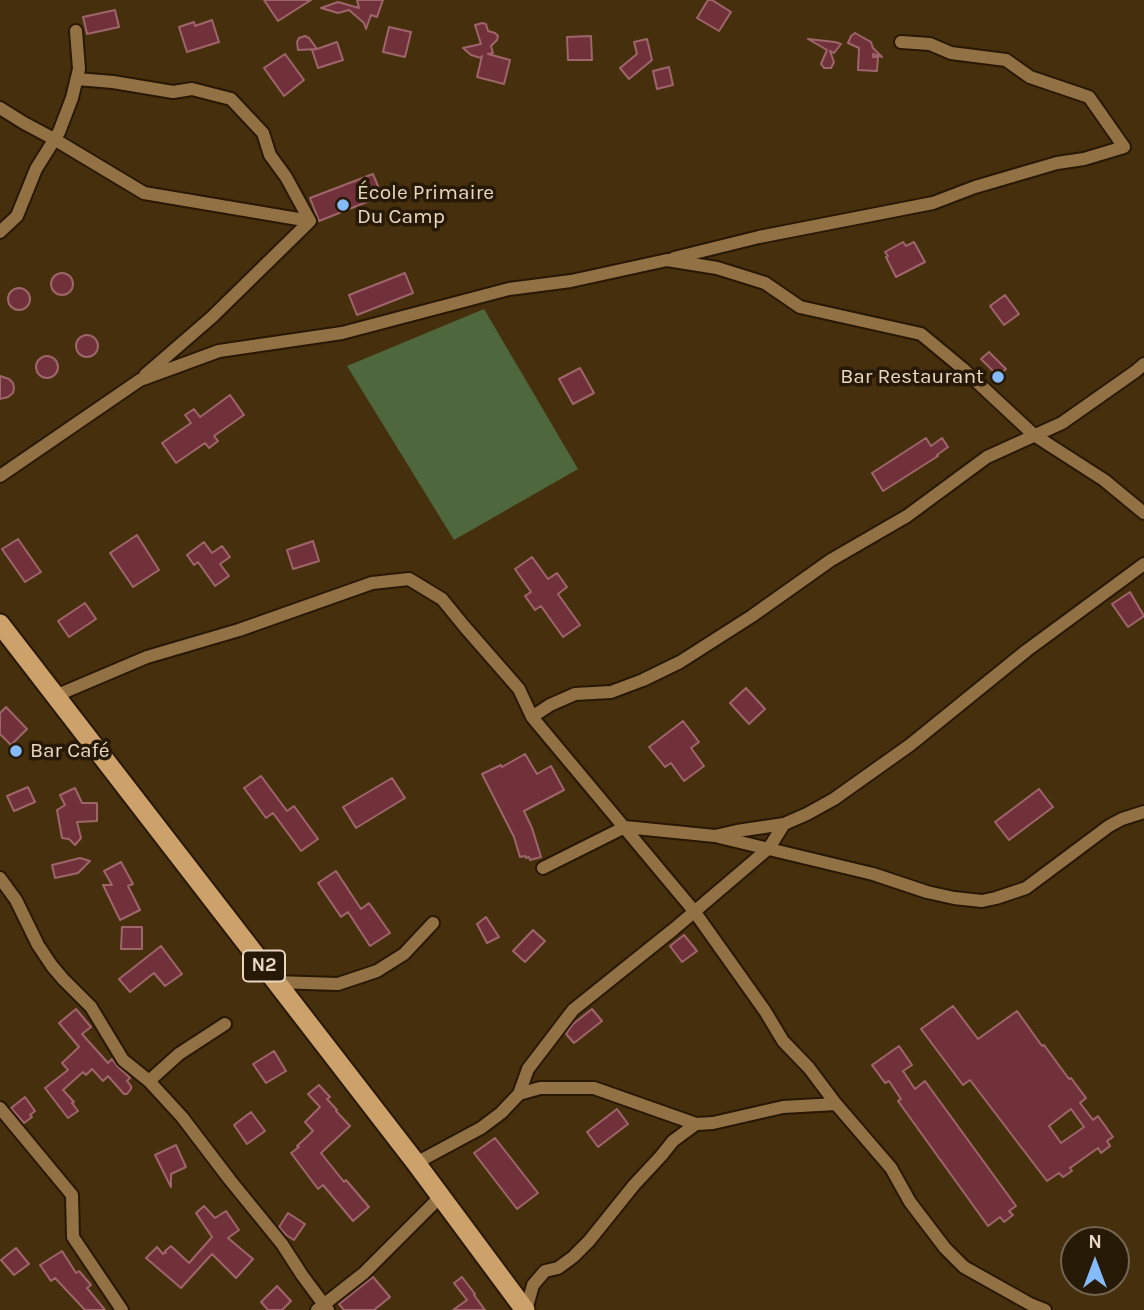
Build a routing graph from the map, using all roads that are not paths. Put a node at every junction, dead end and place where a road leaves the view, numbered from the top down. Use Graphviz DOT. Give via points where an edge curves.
graph roads {
  1 [pos="76,31"];
  2 [pos="901,42"];
  3 [pos="78,79"];
  4 [pos="0,107"];
  5 [pos="54,139"];
  6 [pos="310,221"];
  7 [pos="0,232"];
  8 [pos="667,260"];
  9 [pos="1144,364"];
  10 [pos="140,380"];
  11 [pos="1034,435"];
  12 [pos="0,476"];
  13 [pos="1144,513"];
  14 [pos="1144,564"];
  15 [pos="0,624"];
  16 [pos="55,696"];
  17 [pos="532,717"];
  18 [pos="1144,812"];
  19 [pos="784,824"];
  20 [pos="625,827"];
  21 [pos="715,836"];
  22 [pos="769,848"];
  23 [pos="543,868"];
  24 [pos="0,878"];
  25 [pos="694,911"];
  26 [pos="433,923"];
  27 [pos="275,982"];
  28 [pos="225,1024"];
  29 [pos="149,1081"];
  30 [pos="519,1094"];
  31 [pos="836,1104"];
  32 [pos="0,1108"];
  33 [pos="696,1124"];
  34 [pos="416,1163"];
  35 [pos="440,1196"];
  36 [pos="323,1308"];
  37 [pos="122,1310"];
  38 [pos="525,1310"];
  39 [pos="1045,1310"];
  1 -- 3 [label="street"];
  2 -- 8 [label="street" via="1006,60 1030,77 1088,97 1124,147 986,183 933,203"];
  3 -- 5 [label="street"];
  3 -- 6 [label="street" via="173,92 192,89 231,99 263,133 270,155"];
  4 -- 5 [label="street"];
  5 -- 6 [label="street" via="144,193"];
  5 -- 7 [label="street" via="17,216"];
  6 -- 10 [label="street"];
  8 -- 10 [label="street" via="509,289 342,333 219,351"];
  8 -- 11 [label="street" via="765,283 800,307 920,334"];
  9 -- 11 [label="street" via="1062,423"];
  10 -- 12 [label="street"];
  11 -- 13 [label="street" via="1104,480"];
  11 -- 17 [label="street" via="987,457 907,516 831,560 680,662 611,692 575,694"];
  14 -- 19 [label="street" via="1026,651 910,746 834,799"];
  15 -- 16 [label="highway, N2"];
  16 -- 17 [label="street" via="147,657 372,583 409,579 442,598 519,689"];
  16 -- 27 [label="highway, N2"];
  17 -- 20 [label="street"];
  18 -- 22 [label="street" via="1109,826 1026,888 982,901 927,892"];
  19 -- 21 [label="street"];
  19 -- 22 [label="street"];
  20 -- 21 [label="street"];
  20 -- 23 [label="street"];
  20 -- 25 [label="street"];
  21 -- 22 [label="street"];
  22 -- 25 [label="street"];
  24 -- 29 [label="street" via="52,966 92,1007 123,1060"];
  25 -- 30 [label="street" via="573,1010 528,1069"];
  25 -- 31 [label="street" via="783,1041"];
  26 -- 27 [label="street" via="404,954 377,971 338,984"];
  27 -- 34 [label="highway, N2"];
  28 -- 29 [label="street" via="179,1054"];
  29 -- 36 [label="street" via="282,1244"];
  30 -- 33 [label="street" via="540,1088 594,1088"];
  30 -- 34 [label="street" via="481,1128"];
  31 -- 33 [label="street" via="783,1107"];
  31 -- 39 [label="street" via="891,1168 909,1202 964,1267"];
  32 -- 37 [label="street" via="72,1195 73,1237"];
  33 -- 38 [label="street" via="673,1142 573,1257 545,1271 533,1285"];
  34 -- 35 [label="highway, N2"];
  35 -- 36 [label="street"];
  35 -- 38 [label="highway, N2"];
}
